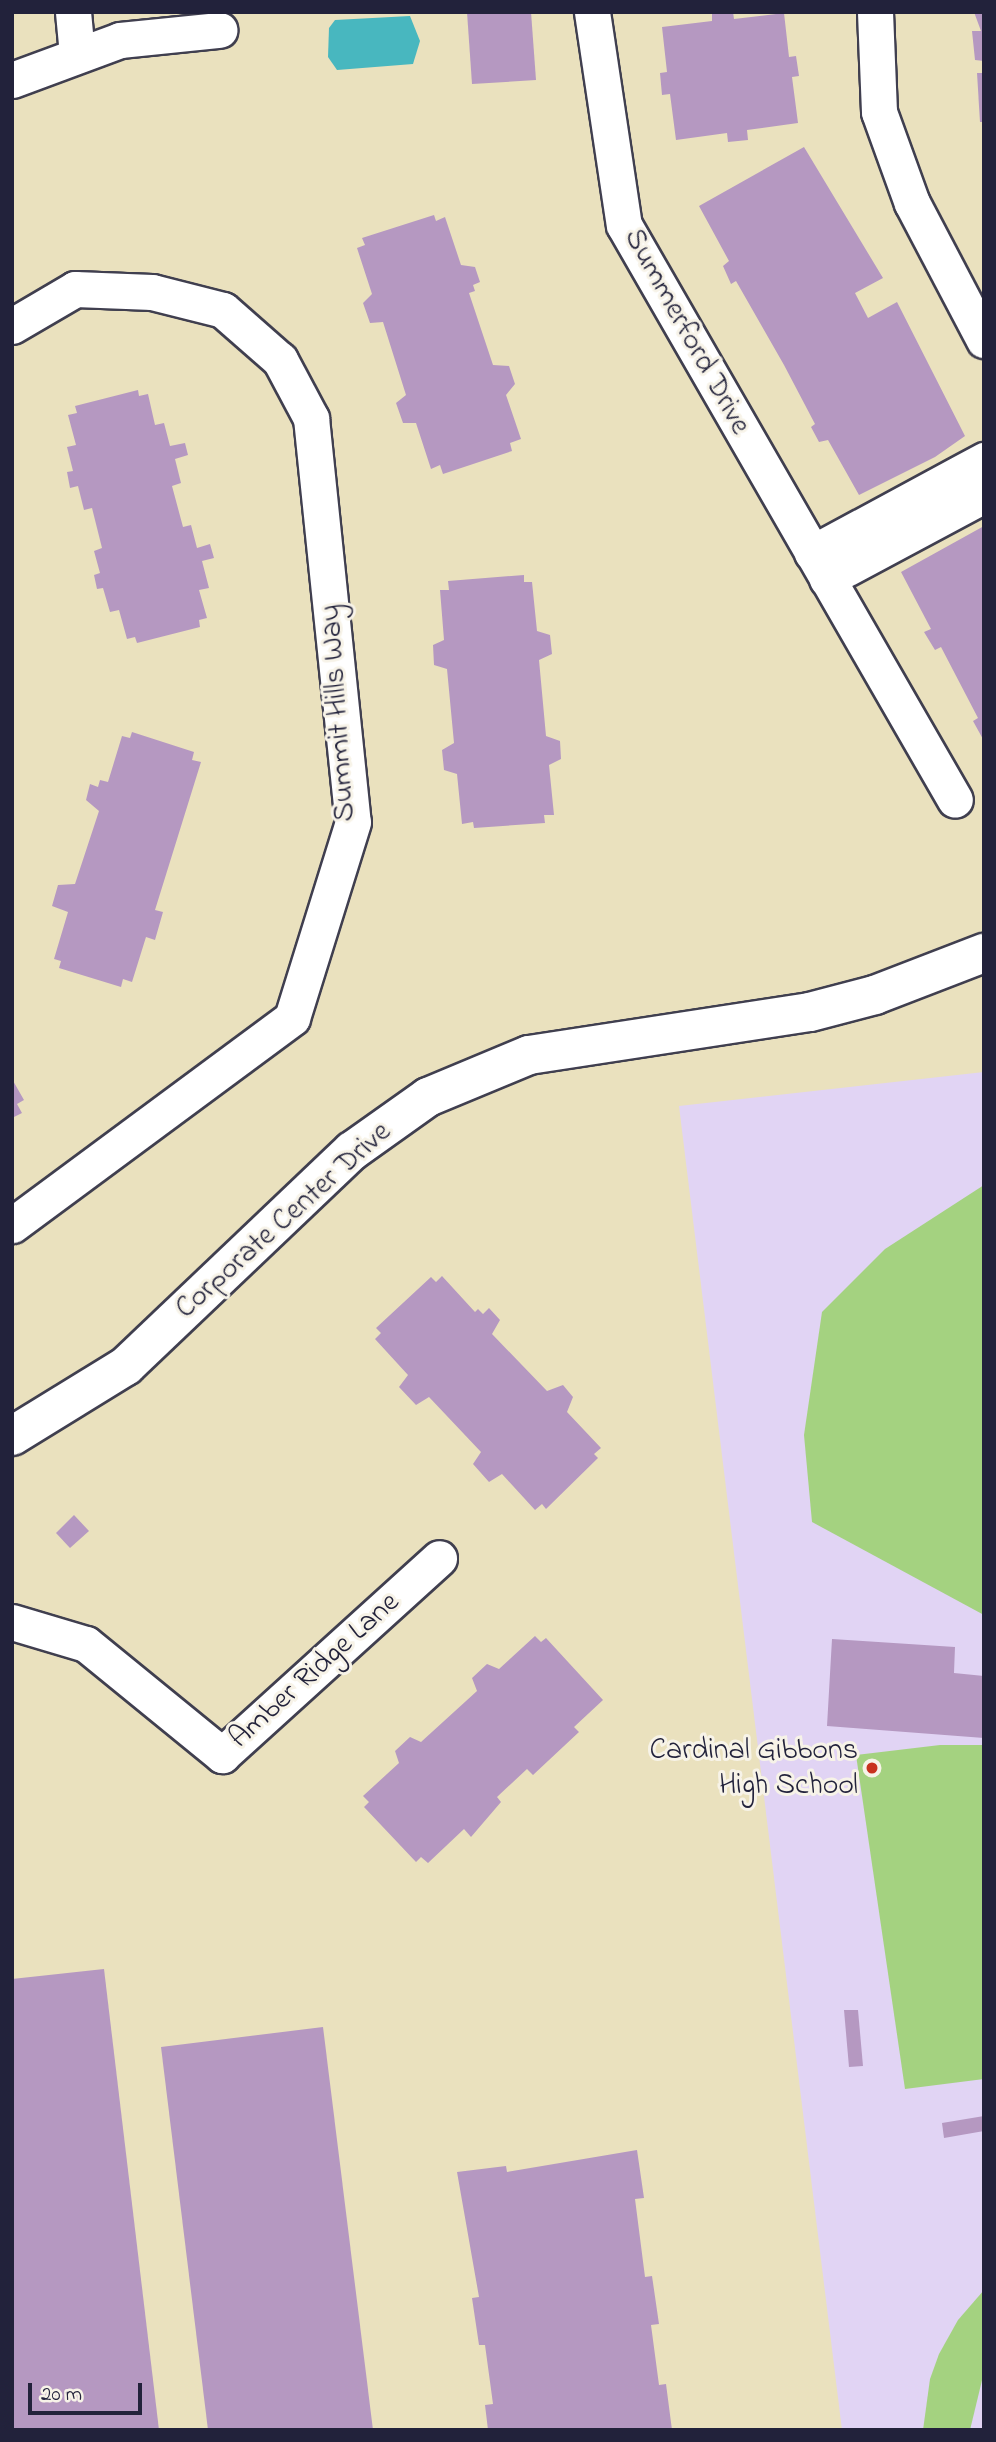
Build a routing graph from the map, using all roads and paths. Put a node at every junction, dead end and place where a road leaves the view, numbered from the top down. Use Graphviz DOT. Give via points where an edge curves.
graph roads {
  1 [pos="73,12"];
  2 [pos="592,12"];
  3 [pos="874,12"];
  4 [pos="219,30"];
  5 [pos="77,54"];
  6 [pos="12,80"];
  7 [pos="12,326"];
  8 [pos="984,340"];
  9 [pos="984,460"];
  10 [pos="984,495"];
  11 [pos="820,566"];
  12 [pos="955,800"];
  13 [pos="984,953"];
  14 [pos="12,1225"];
  15 [pos="12,1436"];
  16 [pos="439,1558"];
  17 [pos="12,1622"];
  1 -- 5 [label="street"];
  2 -- 11 [label="street, Summerford Drive" via="624,225"];
  3 -- 8 [label="street" via="879,112 912,203"];
  4 -- 5 [label="street" via="120,40"];
  5 -- 6 [label="street" via="47,71"];
  7 -- 14 [label="street, Summit Hills Way" via="75,289 152,292 223,310 280,360 312,418 353,822 292,1018"];
  9 -- 11 [label="street"];
  10 -- 11 [label="street"];
  11 -- 12 [label="street, Summerford Drive"];
  13 -- 15 [label="street, Corporate Center Drive" via="875,995 810,1012 529,1055 428,1097 352,1151 126,1366"];
  16 -- 17 [label="street, Amber Ridge Lane" via="222,1755 86,1644"];
}
